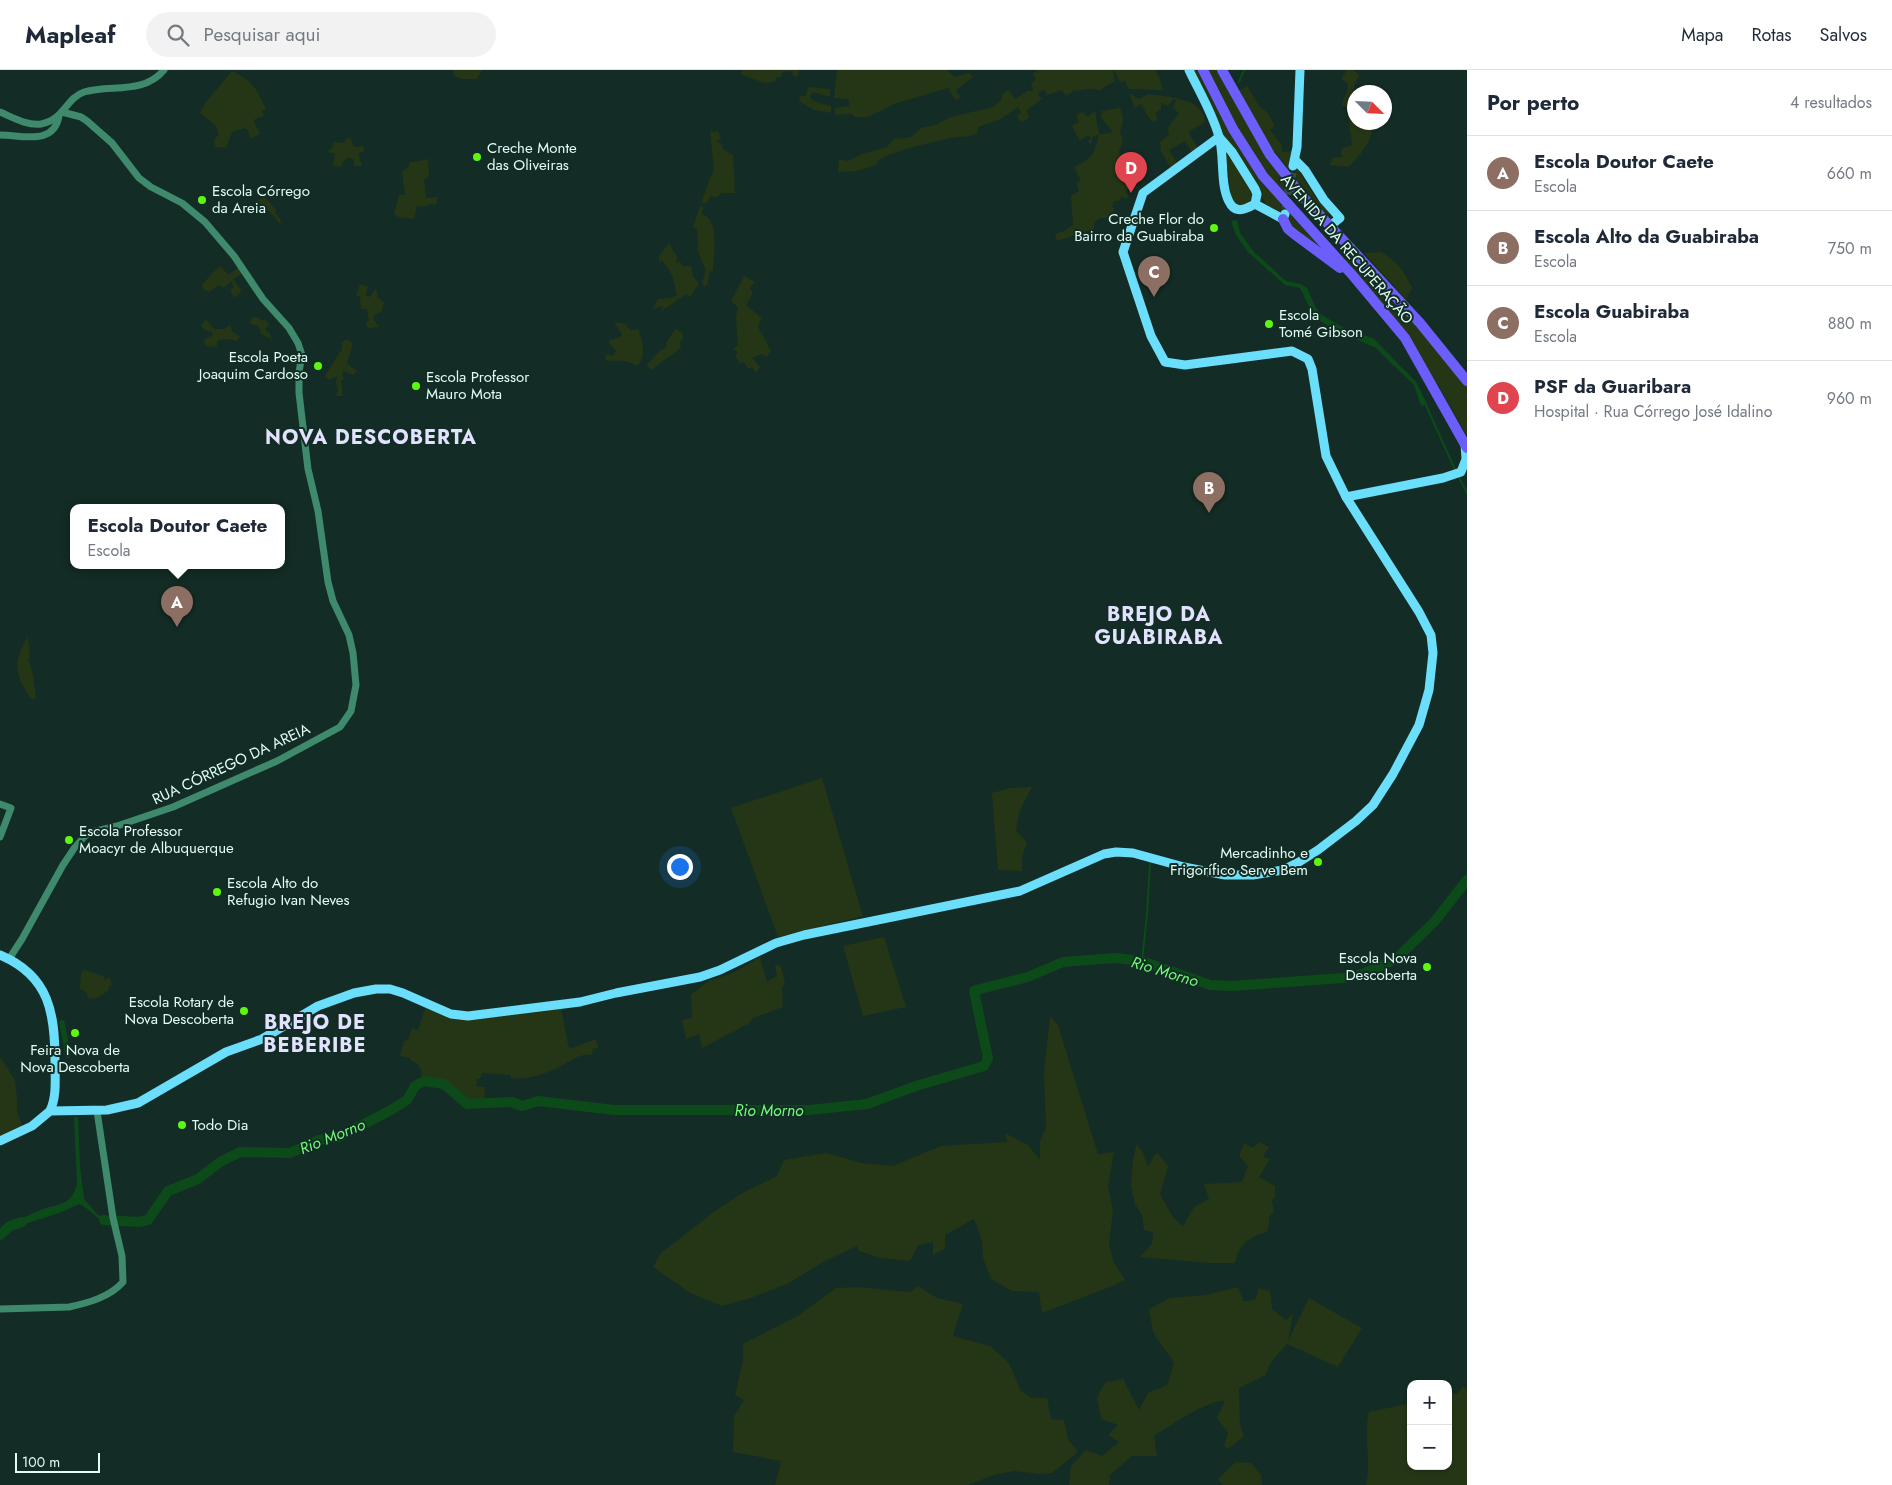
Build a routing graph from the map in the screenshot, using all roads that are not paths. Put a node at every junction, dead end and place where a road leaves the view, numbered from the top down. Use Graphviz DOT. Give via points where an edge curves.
graph roads {
  1 [pos="164,70"];
  2 [pos="1189,70"];
  3 [pos="1203,70"];
  4 [pos="1222,70"];
  5 [pos="1227,70"];
  6 [pos="1300,70"];
  7 [pos="1232,91"];
  8 [pos="0,112"];
  9 [pos="61,114"];
  10 [pos="0,134"];
  11 [pos="1217,142"];
  12 [pos="1255,204"];
  13 [pos="1284,217"];
  14 [pos="1330,226"];
  15 [pos="1354,277"];
  16 [pos="1467,381"];
  17 [pos="1466,446"];
  18 [pos="1464,472"];
  19 [pos="1346,497"];
  20 [pos="0,804"];
  21 [pos="0,837"];
  22 [pos="4,957"];
  23 [pos="50,1111"];
  24 [pos="98,1111"];
  25 [pos="0,1141"];
  26 [pos="0,1309"];
  1 -- 9 [label="street" via="155,79 137,86 79,94"];
  2 -- 11 [label="main road"];
  3 -- 15 [label="highway, AVENIDA DA RECUPERAÇÃO" via="1233,129 1263,176"];
  4 -- 7 [label="highway, AVENIDA DA RECUPERAÇÃO"];
  5 -- 7 [label="highway"];
  6 -- 14 [label="main road" via="1294,163 1305,170 1340,218"];
  7 -- 14 [label="highway, AVENIDA DA RECUPERAÇÃO" via="1270,155"];
  8 -- 9 [label="street" via="33,124"];
  9 -- 10 [label="street" via="48,135"];
  9 -- 22 [label="street, RUA CÓRREGO DA AREIA" via="87,120 112,143 139,178 182,203 205,222 298,343 302,355 300,393 308,469 332,601 349,635 355,700 340,727 277,761 173,807 84,836 63,866 22,939"];
  11 -- 12 [label="main road" via="1232,152 1257,194"];
  11 -- 12 [label="main road" via="1232,206 1244,210"];
  11 -- 19 [label="main road" via="1143,193 1123,252 1151,336 1165,362 1185,365 1292,350 1308,359 1326,456"];
  12 -- 13 [label="main road"];
  13 -- 15 [label="highway" via="1288,229"];
  14 -- 16 [label="highway, AVENIDA DA RECUPERAÇÃO" via="1420,323"];
  15 -- 17 [label="highway, AVENIDA DA RECUPERAÇÃO" via="1404,338"];
  17 -- 18 [label="main road"];
  18 -- 19 [label="main road"];
  19 -- 24 [label="main road" via="1431,635 1433,653 1429,690 1419,725 1373,805 1318,850 1283,870 1224,875 1133,853 1104,854 1020,891 804,935 776,943 700,977 551,1007 460,1015 400,992 366,991 318,1006 262,1039 226,1052 138,1103"];
  20 -- 21 [label="street" via="11,808"];
  22 -- 23 [label="main road" via="27,972 41,988 53,1016 55,1085"];
  23 -- 24 [label="main road"];
  23 -- 25 [label="main road" via="32,1126"];
  24 -- 26 [label="street" via="113,1218 122,1256 123,1282 107,1294 69,1307"];
}
